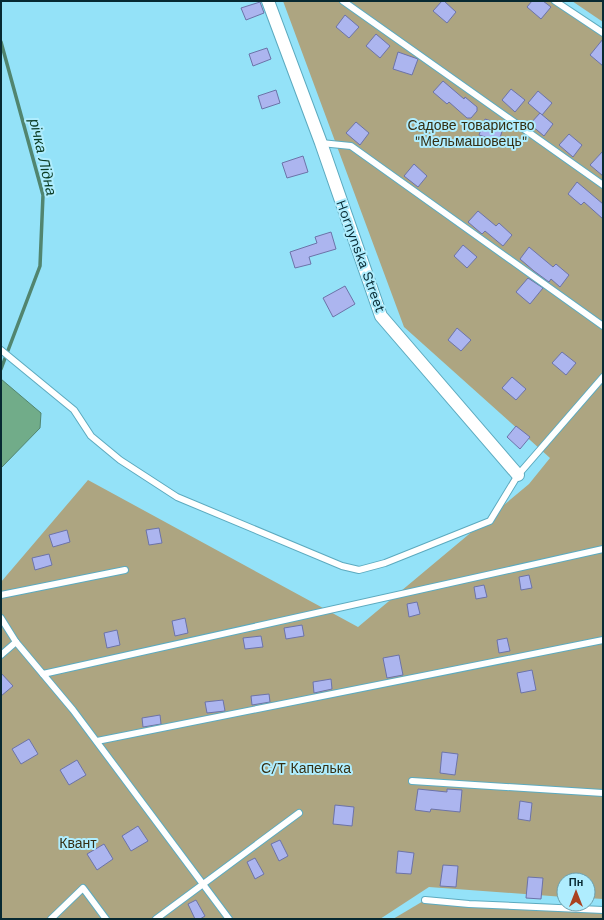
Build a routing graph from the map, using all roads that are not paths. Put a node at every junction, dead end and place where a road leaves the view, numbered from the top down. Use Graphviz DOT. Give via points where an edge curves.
graph roads {
  1 [pos="268,1"];
  2 [pos="343,1"];
  3 [pos="555,1"];
  4 [pos="603,33"];
  5 [pos="321,143"];
  6 [pos="603,185"];
  7 [pos="603,326"];
  8 [pos="1,350"];
  9 [pos="603,376"];
  10 [pos="518,475"];
  11 [pos="603,549"];
  12 [pos="125,570"];
  13 [pos="1,595"];
  14 [pos="1,618"];
  15 [pos="603,640"];
  16 [pos="16,642"];
  17 [pos="1,655"];
  18 [pos="43,674"];
  19 [pos="97,741"];
  20 [pos="412,781"];
  21 [pos="603,793"];
  22 [pos="298,813"];
  23 [pos="203,884"];
  24 [pos="425,900"];
  25 [pos="603,910"];
  26 [pos="51,919"];
  27 [pos="106,919"];
  28 [pos="156,919"];
  29 [pos="229,919"];
  1 -- 5 [label="street, Hornynska Street"];
  2 -- 6 [label="lane"];
  3 -- 4 [label="lane"];
  5 -- 7 [label="lane" via="351,146"];
  5 -- 10 [label="street, Hornynska Street" via="381,316"];
  8 -- 10 [label="lane" via="74,410 90,436 120,460 177,497 342,566 359,570 385,563 490,521"];
  9 -- 10 [label="lane"];
  11 -- 18 [label="lane"];
  12 -- 13 [label="lane"];
  14 -- 16 [label="lane"];
  15 -- 19 [label="lane"];
  16 -- 17 [label="lane"];
  16 -- 18 [label="lane"];
  18 -- 19 [label="lane"];
  19 -- 23 [label="lane"];
  20 -- 21 [label="lane"];
  22 -- 23 [label="lane"];
  23 -- 28 [label="lane"];
  23 -- 29 [label="lane"];
  24 -- 25 [label="lane"];
  26 -- 27 [label="lane" via="83,888"];
}
